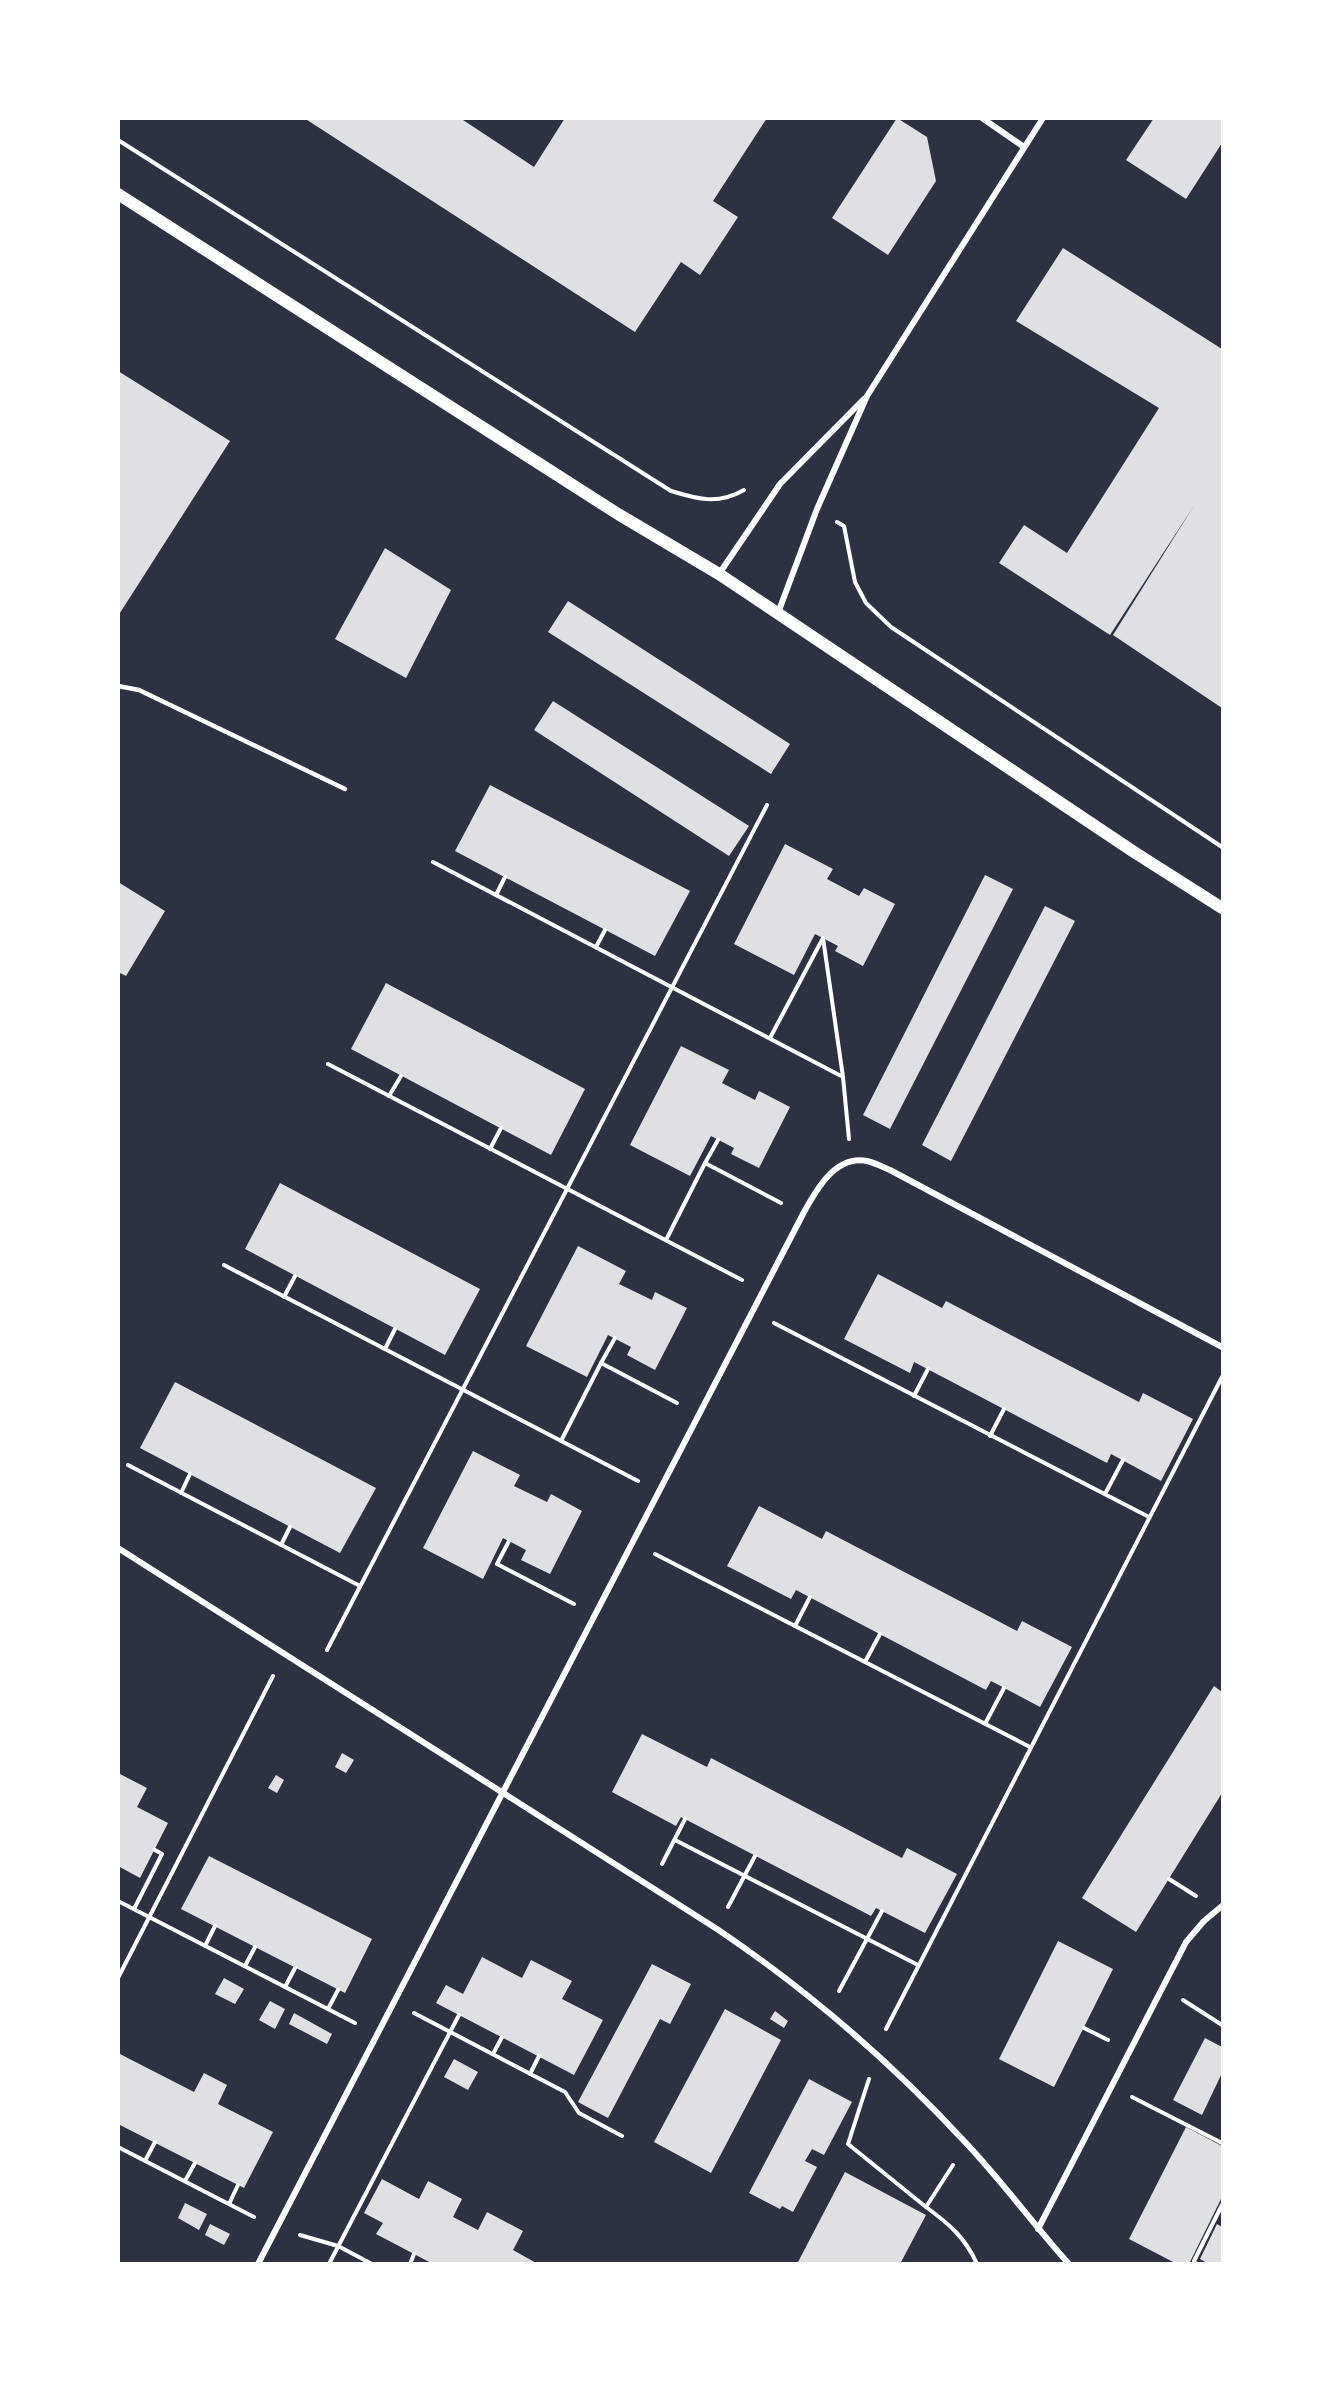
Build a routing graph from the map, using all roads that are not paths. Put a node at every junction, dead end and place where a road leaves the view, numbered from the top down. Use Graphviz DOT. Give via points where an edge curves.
graph roads {
  1 [pos="982,118"];
  2 [pos="1042,118"];
  3 [pos="1024,147"];
  4 [pos="118,194"];
  5 [pos="867,396"];
  6 [pos="719,574"];
  7 [pos="778,614"];
  8 [pos="118,686"];
  9 [pos="345,789"];
  10 [pos="1222,908"];
  11 [pos="1222,1347"];
  12 [pos="118,1548"];
  13 [pos="504,1794"];
  14 [pos="1222,1906"];
  15 [pos="1038,2229"];
  16 [pos="258,2264"];
  17 [pos="1069,2264"];
  1 -- 3 [label="street"];
  2 -- 3 [label="street"];
  3 -- 5 [label="street"];
  4 -- 6 [label="main road" via="618,514"];
  5 -- 6 [label="street" via="780,484"];
  5 -- 7 [label="street" via="817,508"];
  6 -- 7 [label="main road"];
  7 -- 10 [label="main road"];
  8 -- 9 [label="lane" via="139,690"];
  11 -- 13 [label="street" via="890,1170 868,1161 850,1160 838,1167 825,1179 803,1214"];
  12 -- 13 [label="street"];
  13 -- 15 [label="street" via="717,1929 823,2006 878,2053 966,2143"];
  13 -- 16 [label="street"];
  14 -- 15 [label="street" via="1186,1942"];
  15 -- 17 [label="street"];
}
